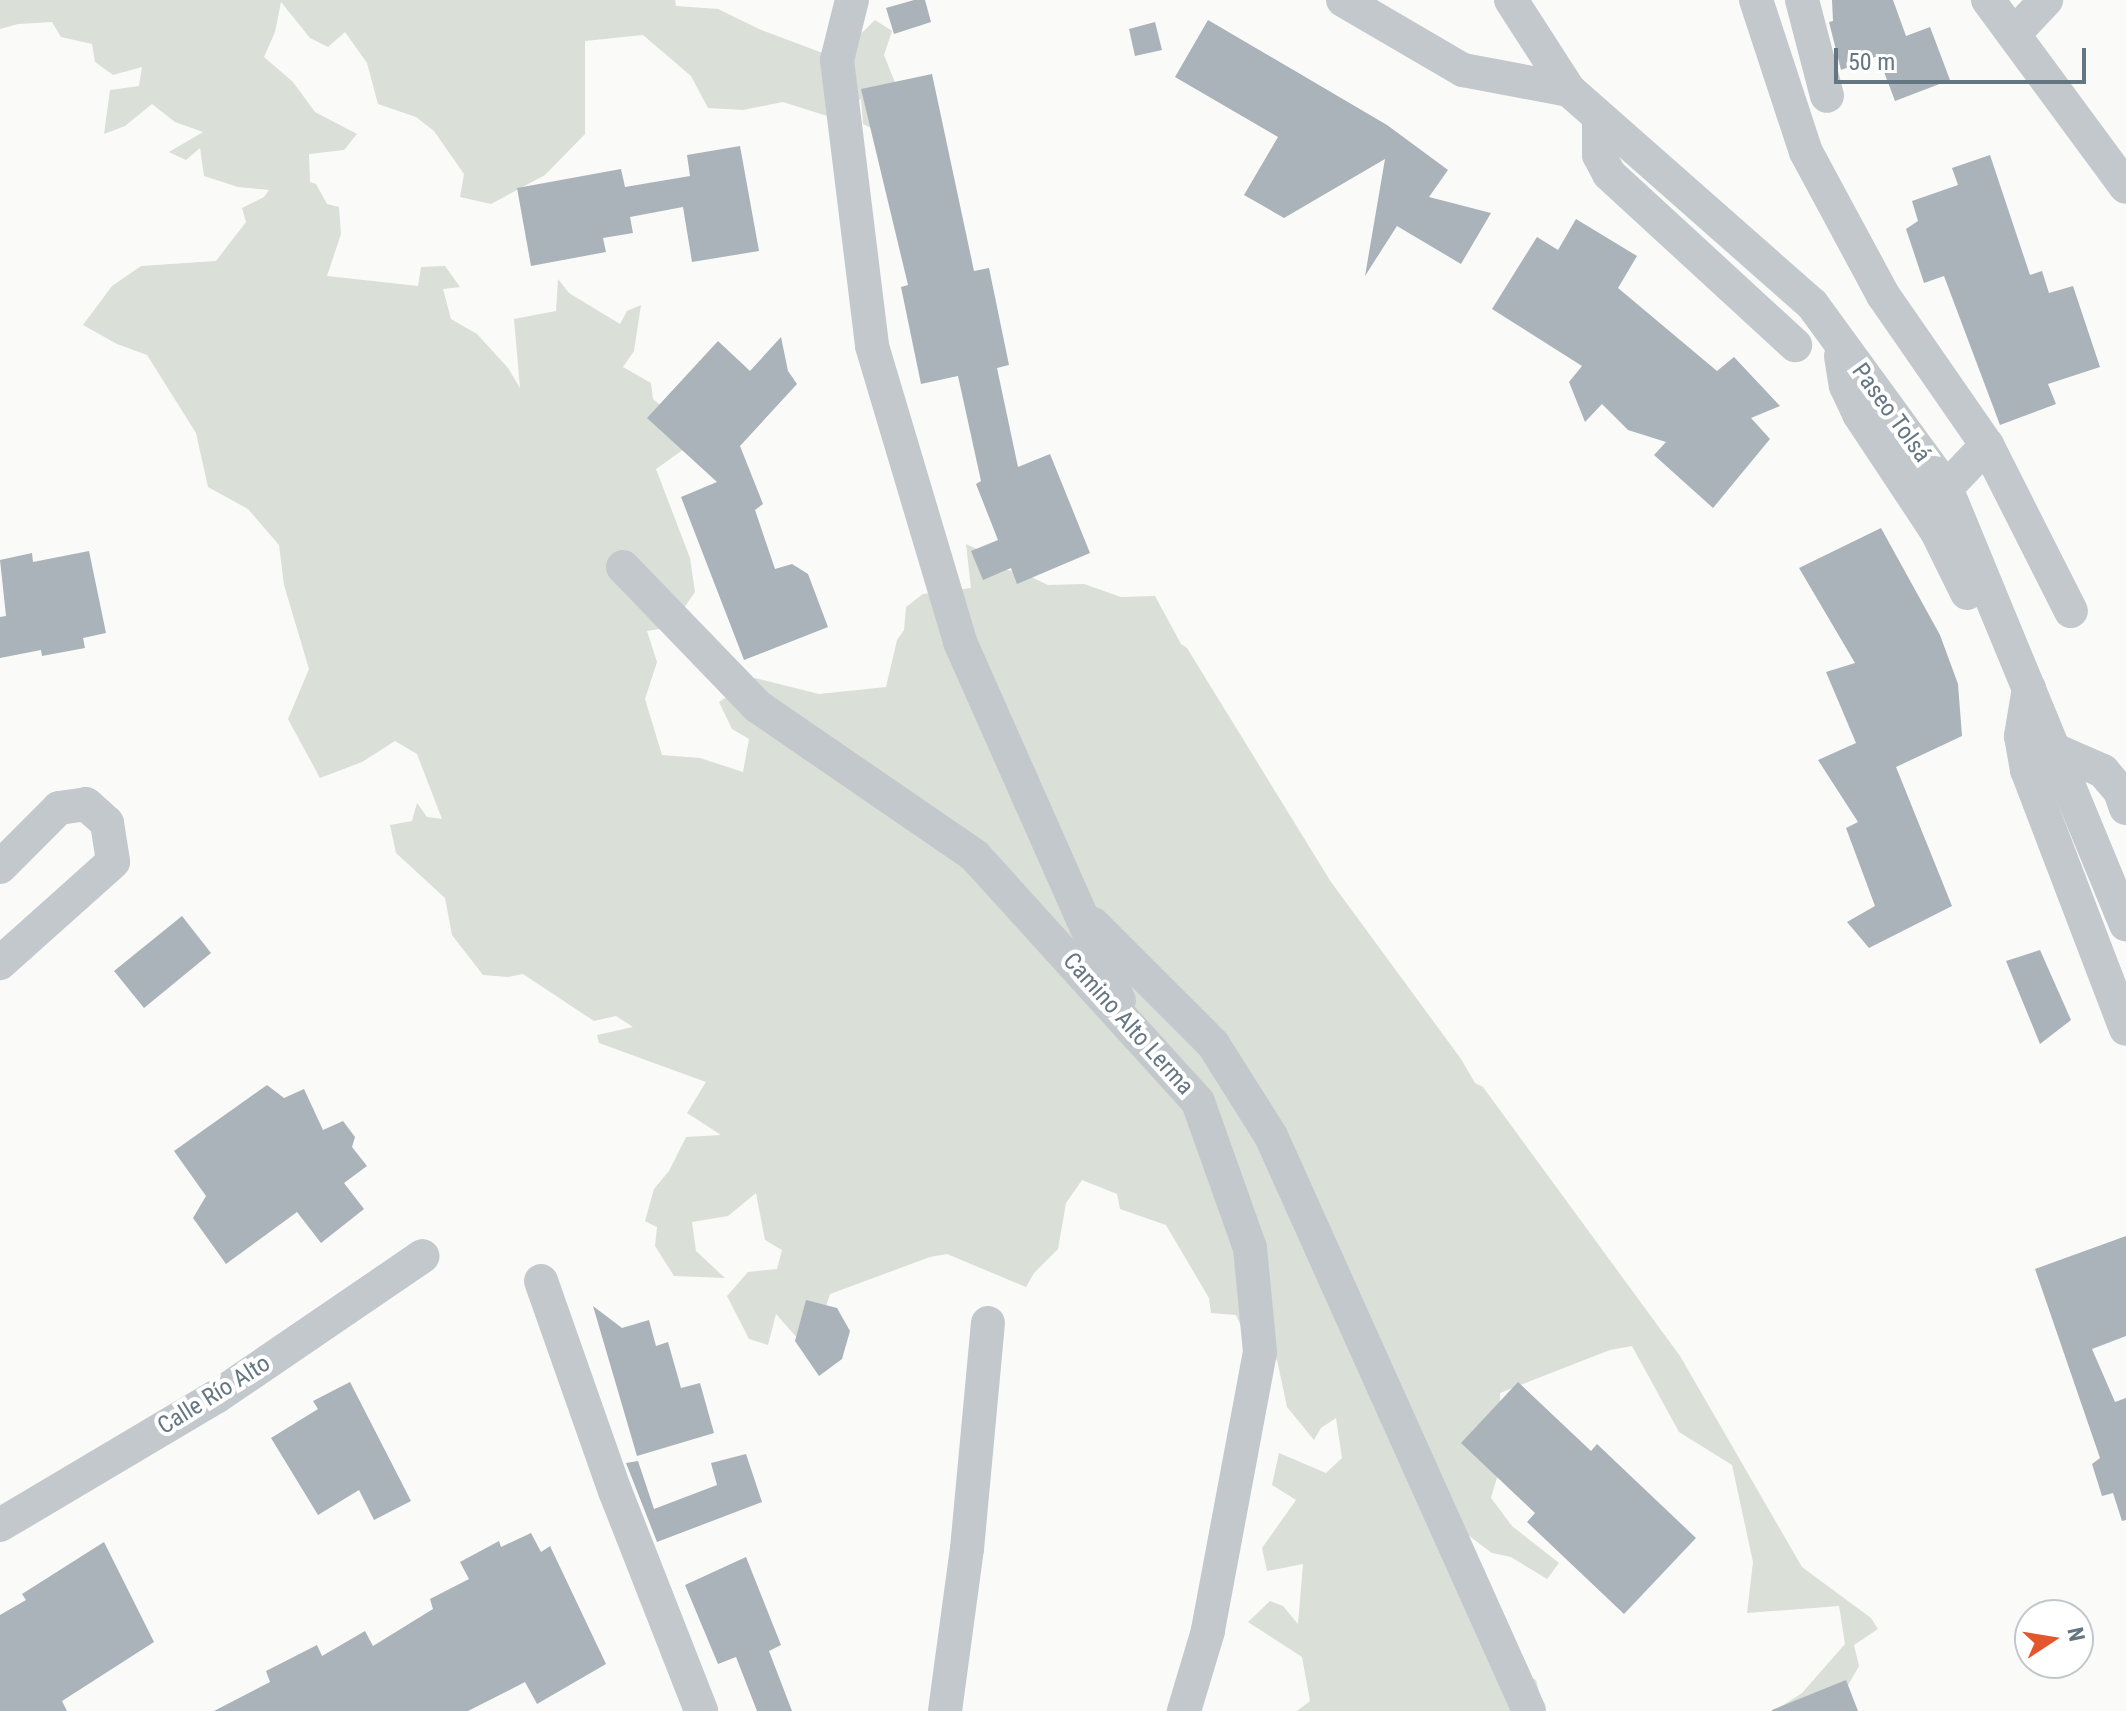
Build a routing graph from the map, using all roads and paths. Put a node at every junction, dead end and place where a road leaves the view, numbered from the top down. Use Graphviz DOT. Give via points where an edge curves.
graph roads {
  1 [pos="852,0"];
  2 [pos="1343,0"];
  3 [pos="1511,0"];
  4 [pos="1756,0"];
  5 [pos="1802,0"];
  6 [pos="1988,0"];
  7 [pos="2046,0"];
  8 [pos="2014,34"];
  9 [pos="1569,90"];
  10 [pos="1827,96"];
  11 [pos="1599,117"];
  12 [pos="2126,187"];
  13 [pos="1838,339"];
  14 [pos="1795,345"];
  15 [pos="1987,445"];
  16 [pos="1946,488"];
  17 [pos="623,567"];
  18 [pos="2071,611"];
  19 [pos="1996,652"];
  20 [pos="2029,688"];
  21 [pos="2055,750"];
  22 [pos="2126,808"];
  23 [pos="0,867"];
  24 [pos="1076,906"];
  25 [pos="2126,924"];
  26 [pos="0,963"];
  27 [pos="2126,1029"];
  28 [pos="1133,1030"];
  29 [pos="423,1256"];
  30 [pos="541,1281"];
  31 [pos="988,1323"];
  32 [pos="0,1525"];
  33 [pos="1195,1676"];
  34 [pos="701,1711"];
  35 [pos="945,1711"];
  36 [pos="1184,1711"];
  37 [pos="1208,1711"];
  38 [pos="1529,1711"];
  1 -- 24 [label="street" via="837,60 872,346 960,642"];
  2 -- 9 [label="street" via="1463,70"];
  3 -- 9 [label="street, Paseo Tolsá"];
  4 -- 15 [label="street" via="1806,152 1883,295"];
  5 -- 10 [label="street"];
  6 -- 8 [label="street"];
  7 -- 8 [label="street"];
  8 -- 12 [label="street"];
  9 -- 11 [label="street, Paseo Tolsá"];
  11 -- 13 [label="street, Paseo Tolsá" via="1812,304"];
  11 -- 14 [label="street" via="1599,155 1609,174"];
  13 -- 16 [label="street, Paseo Tolsá"];
  13 -- 19 [label="street" via="1846,386 1859,414 1937,532"];
  15 -- 16 [label="street"];
  15 -- 18 [label="street"];
  16 -- 20 [label="street, Paseo Tolsá"];
  17 -- 28 [label="street, Camino Alto Lerma" via="757,706 975,856"];
  20 -- 21 [label="street, Paseo Tolsá"];
  20 -- 27 [label="street" via="2021,736 2027,770"];
  21 -- 22 [label="street" via="2103,771"];
  21 -- 25 [label="street, Paseo Tolsá"];
  23 -- 26 [label="street" via="59,808 86,804 107,823 113,862"];
  24 -- 28 [label="street"];
  24 -- 38 [label="street" via="1213,1044 1271,1136"];
  28 -- 33 [label="street, Camino Alto Lerma" via="1198,1102 1250,1248 1260,1352"];
  29 -- 32 [label="street, Calle Río Alto" via="216,1397"];
  30 -- 34 [label="street"];
  31 -- 35 [label="street" via="967,1549"];
  33 -- 36 [label="street, Camino Alto Lerma"];
  33 -- 37 [label="street"];
}
